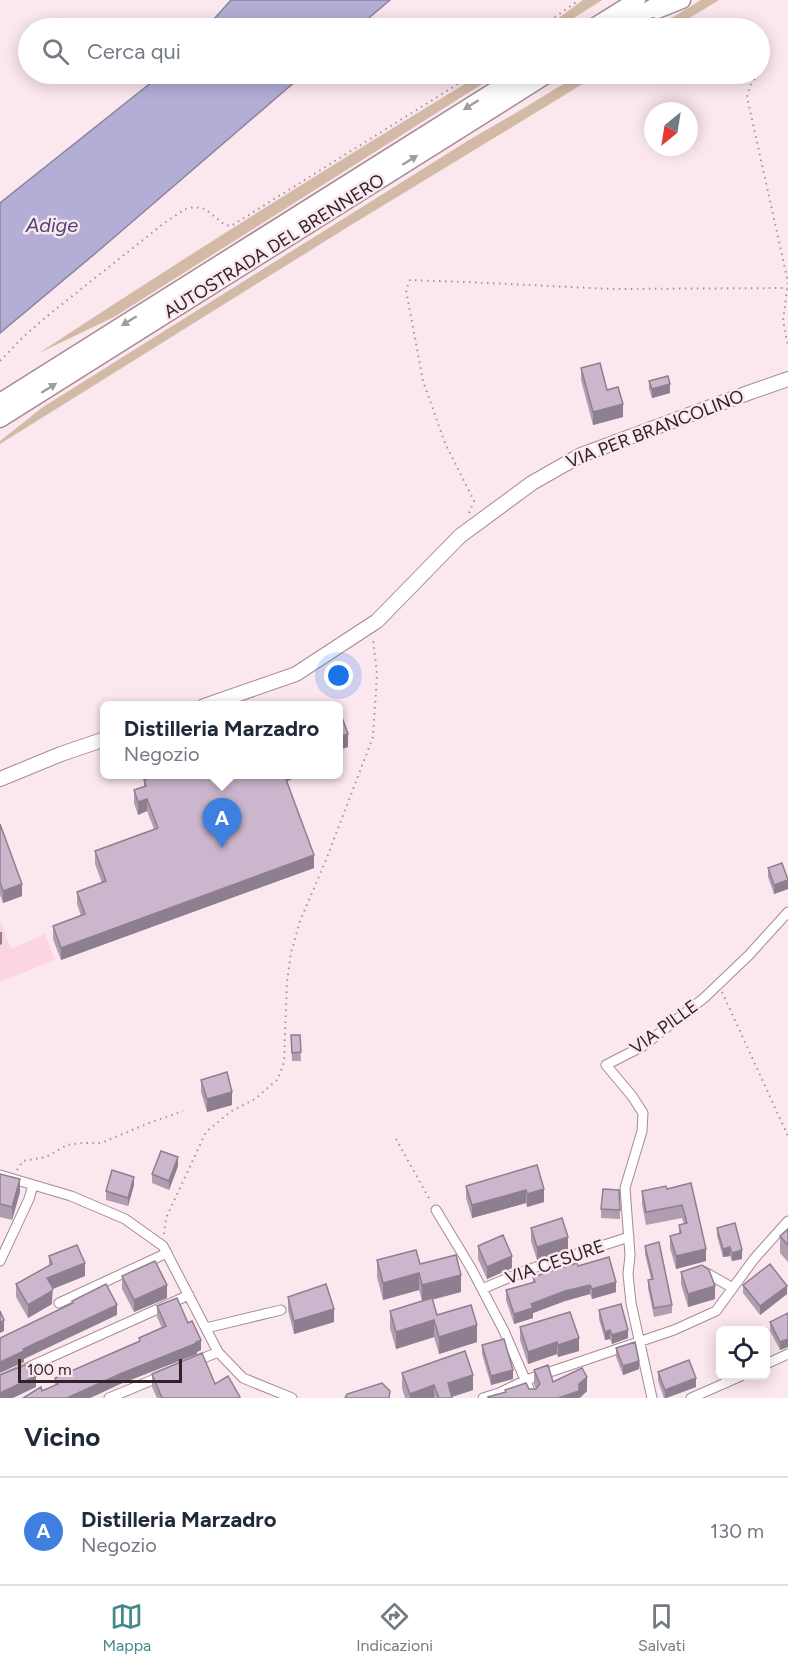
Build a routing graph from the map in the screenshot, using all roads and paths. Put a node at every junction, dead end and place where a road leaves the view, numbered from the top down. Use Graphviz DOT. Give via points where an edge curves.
graph roads {
  1 [pos="579,0"];
  2 [pos="637,0"];
  3 [pos="665,0"];
  4 [pos="682,0"];
  5 [pos="554,18"];
  6 [pos="608,18"];
  7 [pos="636,18"];
  8 [pos="458,84"];
  9 [pos="505,84"];
  10 [pos="532,84"];
  11 [pos="751,84"];
  12 [pos="787,288"];
  13 [pos="788,346"];
  14 [pos="0,361"];
  15 [pos="788,380"];
  16 [pos="0,402"];
  17 [pos="0,419"];
  18 [pos="460,536"];
  19 [pos="369,627"];
  20 [pos="216,701"];
  21 [pos="100,741"];
  22 [pos="0,779"];
  23 [pos="788,912"];
  24 [pos="718,984"];
  25 [pos="183,1112"];
  26 [pos="788,1136"];
  27 [pos="396,1139"];
  28 [pos="0,1175"];
  29 [pos="11,1179"];
  30 [pos="33,1185"];
  31 [pos="436,1210"];
  32 [pos="788,1221"];
  33 [pos="629,1238"];
  34 [pos="165,1249"];
  35 [pos="0,1261"];
  36 [pos="703,1271"];
  37 [pos="733,1288"];
  38 [pos="482,1289"];
  39 [pos="189,1295"];
  40 [pos="59,1303"];
  41 [pos="281,1310"];
  42 [pos="206,1328"];
  43 [pos="639,1341"];
  44 [pos="218,1352"];
  45 [pos="788,1354"];
  46 [pos="770,1362"];
  47 [pos="185,1366"];
  48 [pos="174,1370"];
  49 [pos="0,1380"];
  50 [pos="526,1380"];
  51 [pos="732,1380"];
  52 [pos="109,1398"];
  53 [pos="292,1398"];
  54 [pos="483,1398"];
  55 [pos="534,1398"];
  56 [pos="652,1398"];
  57 [pos="691,1398"];
  1 -- 5 [label="path"];
  2 -- 6 [label="highway"];
  3 -- 7 [label="highway"];
  4 -- 7 [label="highway"];
  8 -- 14 [label="path" via="231,226 205,209 185,209 51,313"];
  9 -- 16 [label="highway, AUTOSTRADA DEL BRENNERO, one-way"];
  17 -- 10 [label="highway, AUTOSTRADA DEL BRENNERO, one-way"];
  11 -- 12 [label="path" via="747,97"];
  12 -- 13 [label="path" via="783,321"];
  12 -- 18 [label="path" via="611,289 410,280 406,290 423,381 445,443 474,501"];
  15 -- 18 [label="main road, VIA PER BRANCOLINO" via="581,455 532,483"];
  18 -- 19 [label="main road, VIA PER BRANCOLINO"];
  19 -- 20 [label="main road, VIA PER BRANCOLINO" via="296,674"];
  19 -- 34 [label="path" via="377,674 372,737 291,953 284,1062 278,1079 206,1132 166,1218"];
  21 -- 22 [label="main road"];
  23 -- 24 [label="street, VIA PILLE"];
  24 -- 26 [label="path"];
  24 -- 33 [label="street, VIA PILLE" via="643,1046 606,1065 643,1113 642,1131 625,1188"];
  25 -- 29 [label="path" via="101,1143 67,1145 46,1156 23,1161"];
  27 -- 31 [label="path"];
  28 -- 29 [label="street"];
  29 -- 30 [label="street"];
  30 -- 34 [label="street" via="125,1219"];
  30 -- 35 [label="street"];
  31 -- 38 [label="street, VIA CESURE"];
  32 -- 37 [label="street"];
  33 -- 38 [label="street, VIA CESURE" via="527,1270"];
  33 -- 43 [label="street, VIA PILLE" via="628,1274"];
  34 -- 39 [label="street"];
  34 -- 40 [label="street"];
  36 -- 37 [label="street"];
  37 -- 43 [label="street" via="716,1311"];
  38 -- 50 [label="street, VIA CESURE"];
  39 -- 42 [label="street"];
  39 -- 49 [label="street"];
  41 -- 42 [label="street"];
  42 -- 44 [label="street"];
  43 -- 50 [label="street"];
  43 -- 56 [label="street, VIA PILLE"];
  44 -- 47 [label="street"];
  44 -- 53 [label="street" via="243,1378"];
  45 -- 46 [label="street"];
  48 -- 52 [label="street"];
  50 -- 54 [label="street"];
  50 -- 55 [label="street, VIA CESURE"];
  51 -- 57 [label="street"];
}
